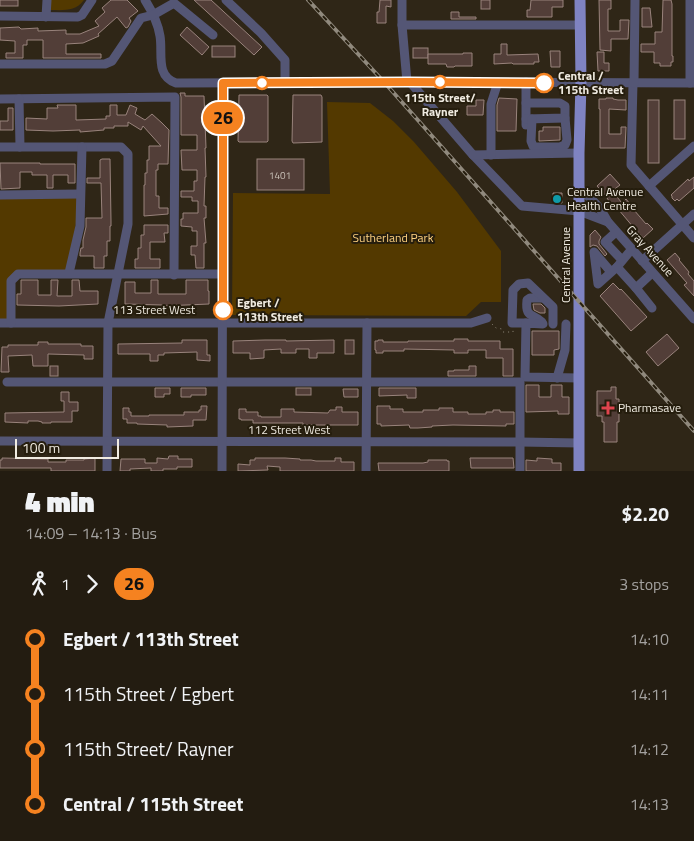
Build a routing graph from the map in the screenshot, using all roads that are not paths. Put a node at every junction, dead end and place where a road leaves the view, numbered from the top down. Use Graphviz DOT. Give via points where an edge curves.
graph roads {
  1 [pos="47,0"];
  2 [pos="92,0"];
  3 [pos="144,0"];
  4 [pos="226,0"];
  5 [pos="402,0"];
  6 [pos="580,0"];
  7 [pos="635,0"];
  8 [pos="690,0"];
  9 [pos="173,1"];
  10 [pos="153,15"];
  11 [pos="0,16"];
  12 [pos="46,17"];
  13 [pos="402,26"];
  14 [pos="580,26"];
  15 [pos="214,35"];
  16 [pos="0,64"];
  17 [pos="285,82"];
  18 [pos="408,82"];
  19 [pos="498,82"];
  20 [pos="526,82"];
  21 [pos="223,83"];
  22 [pos="580,83"];
  23 [pos="634,83"];
  24 [pos="692,83"];
  25 [pos="0,99"];
  26 [pos="19,99"];
  27 [pos="526,103"];
  28 [pos="564,118"];
  29 [pos="529,119"];
  30 [pos="694,146"];
  31 [pos="0,147"];
  32 [pos="20,147"];
  33 [pos="82,147"];
  34 [pos="579,152"];
  35 [pos="526,153"];
  36 [pos="473,155"];
  37 [pos="491,155"];
  38 [pos="650,186"];
  39 [pos="579,188"];
  40 [pos="80,194"];
  41 [pos="0,195"];
  42 [pos="579,211"];
  43 [pos="694,214"];
  44 [pos="608,222"];
  45 [pos="682,224"];
  46 [pos="616,232"];
  47 [pos="694,238"];
  48 [pos="602,250"];
  49 [pos="631,250"];
  50 [pos="642,261"];
  51 [pos="617,266"];
  52 [pos="69,273"];
  53 [pos="652,273"];
  54 [pos="118,274"];
  55 [pos="174,274"];
  56 [pos="223,274"];
  57 [pos="636,288"];
  58 [pos="543,298"];
  59 [pos="652,308"];
  60 [pos="487,318"];
  61 [pos="694,319"];
  62 [pos="0,322"];
  63 [pos="11,322"];
  64 [pos="108,323"];
  65 [pos="222,323"];
  66 [pos="367,323"];
  67 [pos="526,323"];
  68 [pos="548,324"];
  69 [pos="566,324"];
  70 [pos="557,378"];
  71 [pos="579,378"];
  72 [pos="7,382"];
  73 [pos="108,382"];
  74 [pos="222,382"];
  75 [pos="367,382"];
  76 [pos="107,441"];
  77 [pos="0,442"];
  78 [pos="222,442"];
  79 [pos="366,442"];
  80 [pos="520,442"];
  81 [pos="578,443"];
  82 [pos="107,471"];
  83 [pos="222,471"];
  84 [pos="366,471"];
  85 [pos="520,471"];
  86 [pos="578,471"];
  1 -- 12 [label="street"];
  2 -- 12 [label="street" via="78,17"];
  3 -- 10 [label="street"];
  4 -- 17 [label="street" via="286,60"];
  5 -- 13 [label="street"];
  6 -- 14 [label="main road, Central Avenue"];
  7 -- 23 [label="street"];
  8 -- 24 [label="street"];
  9 -- 10 [label="street"];
  9 -- 15 [label="street"];
  10 -- 16 [label="street" via="141,18 112,61 106,64"];
  10 -- 21 [label="street" via="160,36 162,68 170,81"];
  11 -- 12 [label="street"];
  13 -- 14 [label="street"];
  13 -- 18 [label="street"];
  14 -- 22 [label="main road, Central Avenue"];
  17 -- 18 [label="street"];
  17 -- 21 [label="street"];
  18 -- 19 [label="street"];
  18 -- 36 [label="street, Gray Avenue"];
  19 -- 20 [label="street"];
  19 -- 37 [label="street" via="491,104"];
  20 -- 22 [label="street"];
  20 -- 27 [label="street"];
  21 -- 56 [label="street"];
  22 -- 23 [label="street"];
  22 -- 34 [label="main road, Central Avenue"];
  23 -- 24 [label="street"];
  23 -- 38 [label="street" via="631,165"];
  25 -- 26 [label="street"];
  26 -- 32 [label="street"];
  26 -- 55 [label="street" via="175,97"];
  27 -- 28 [label="street" via="562,103 565,106"];
  27 -- 29 [label="street"];
  28 -- 29 [label="street"];
  28 -- 29 [label="street" via="567,140 560,147 533,146"];
  29 -- 35 [label="street"];
  30 -- 38 [label="street"];
  31 -- 32 [label="street"];
  32 -- 33 [label="street"];
  33 -- 40 [label="street"];
  33 -- 54 [label="street" via="121,146 128,154 128,224"];
  34 -- 35 [label="street"];
  34 -- 39 [label="main road, Central Avenue"];
  35 -- 37 [label="street"];
  36 -- 37 [label="street"];
  36 -- 42 [label="street, Gray Avenue" via="522,206"];
  38 -- 45 [label="street"];
  39 -- 42 [label="main road, Central Avenue"];
  39 -- 44 [label="street, Gray Avenue" via="592,198"];
  40 -- 41 [label="street"];
  40 -- 52 [label="street" via="80,226"];
  42 -- 44 [label="street, Gray Avenue"];
  42 -- 71 [label="main road, Central Avenue"];
  43 -- 45 [label="street"];
  44 -- 46 [label="street, Gray Avenue"];
  45 -- 47 [label="street"];
  45 -- 50 [label="street"];
  46 -- 48 [label="street"];
  46 -- 49 [label="street, Gray Avenue"];
  48 -- 51 [label="street"];
  48 -- 51 [label="street"];
  48 -- 51 [label="street" via="598,284"];
  49 -- 50 [label="street, Gray Avenue"];
  49 -- 51 [label="street"];
  50 -- 53 [label="street, Gray Avenue"];
  51 -- 57 [label="street"];
  52 -- 54 [label="street"];
  52 -- 63 [label="street" via="18,274 11,282"];
  53 -- 57 [label="street"];
  53 -- 61 [label="street, Gray Avenue"];
  54 -- 55 [label="street"];
  54 -- 64 [label="street"];
  55 -- 56 [label="street"];
  56 -- 65 [label="street"];
  57 -- 59 [label="street"];
  58 -- 67 [label="street" via="528,283 519,284 513,290 512,323"];
  58 -- 68 [label="street" via="553,308"];
  58 -- 68 [label="street" via="527,300 527,312"];
  60 -- 66 [label="street, 113 Street West" via="471,323"];
  62 -- 63 [label="street, 113 Street West"];
  63 -- 64 [label="street, 113 Street West"];
  64 -- 65 [label="street, 113 Street West"];
  64 -- 73 [label="street"];
  65 -- 66 [label="street, 113 Street West"];
  65 -- 74 [label="street"];
  66 -- 75 [label="street"];
  67 -- 68 [label="street"];
  67 -- 70 [label="street" via="524,378"];
  69 -- 70 [label="street" via="565,350"];
  70 -- 71 [label="street"];
  71 -- 81 [label="main road, Central Avenue"];
  72 -- 73 [label="street"];
  73 -- 74 [label="street"];
  73 -- 76 [label="street"];
  74 -- 75 [label="street"];
  74 -- 78 [label="street"];
  75 -- 79 [label="street"];
  75 -- 80 [label="street" via="520,382"];
  76 -- 77 [label="street, 112 Street West"];
  76 -- 78 [label="street, 112 Street West"];
  76 -- 82 [label="street"];
  78 -- 79 [label="street, 112 Street West"];
  78 -- 83 [label="street"];
  79 -- 80 [label="street, 112 Street West"];
  79 -- 84 [label="street"];
  80 -- 81 [label="street, 112 Street West"];
  80 -- 85 [label="street"];
  81 -- 86 [label="main road, Central Avenue"];
}
